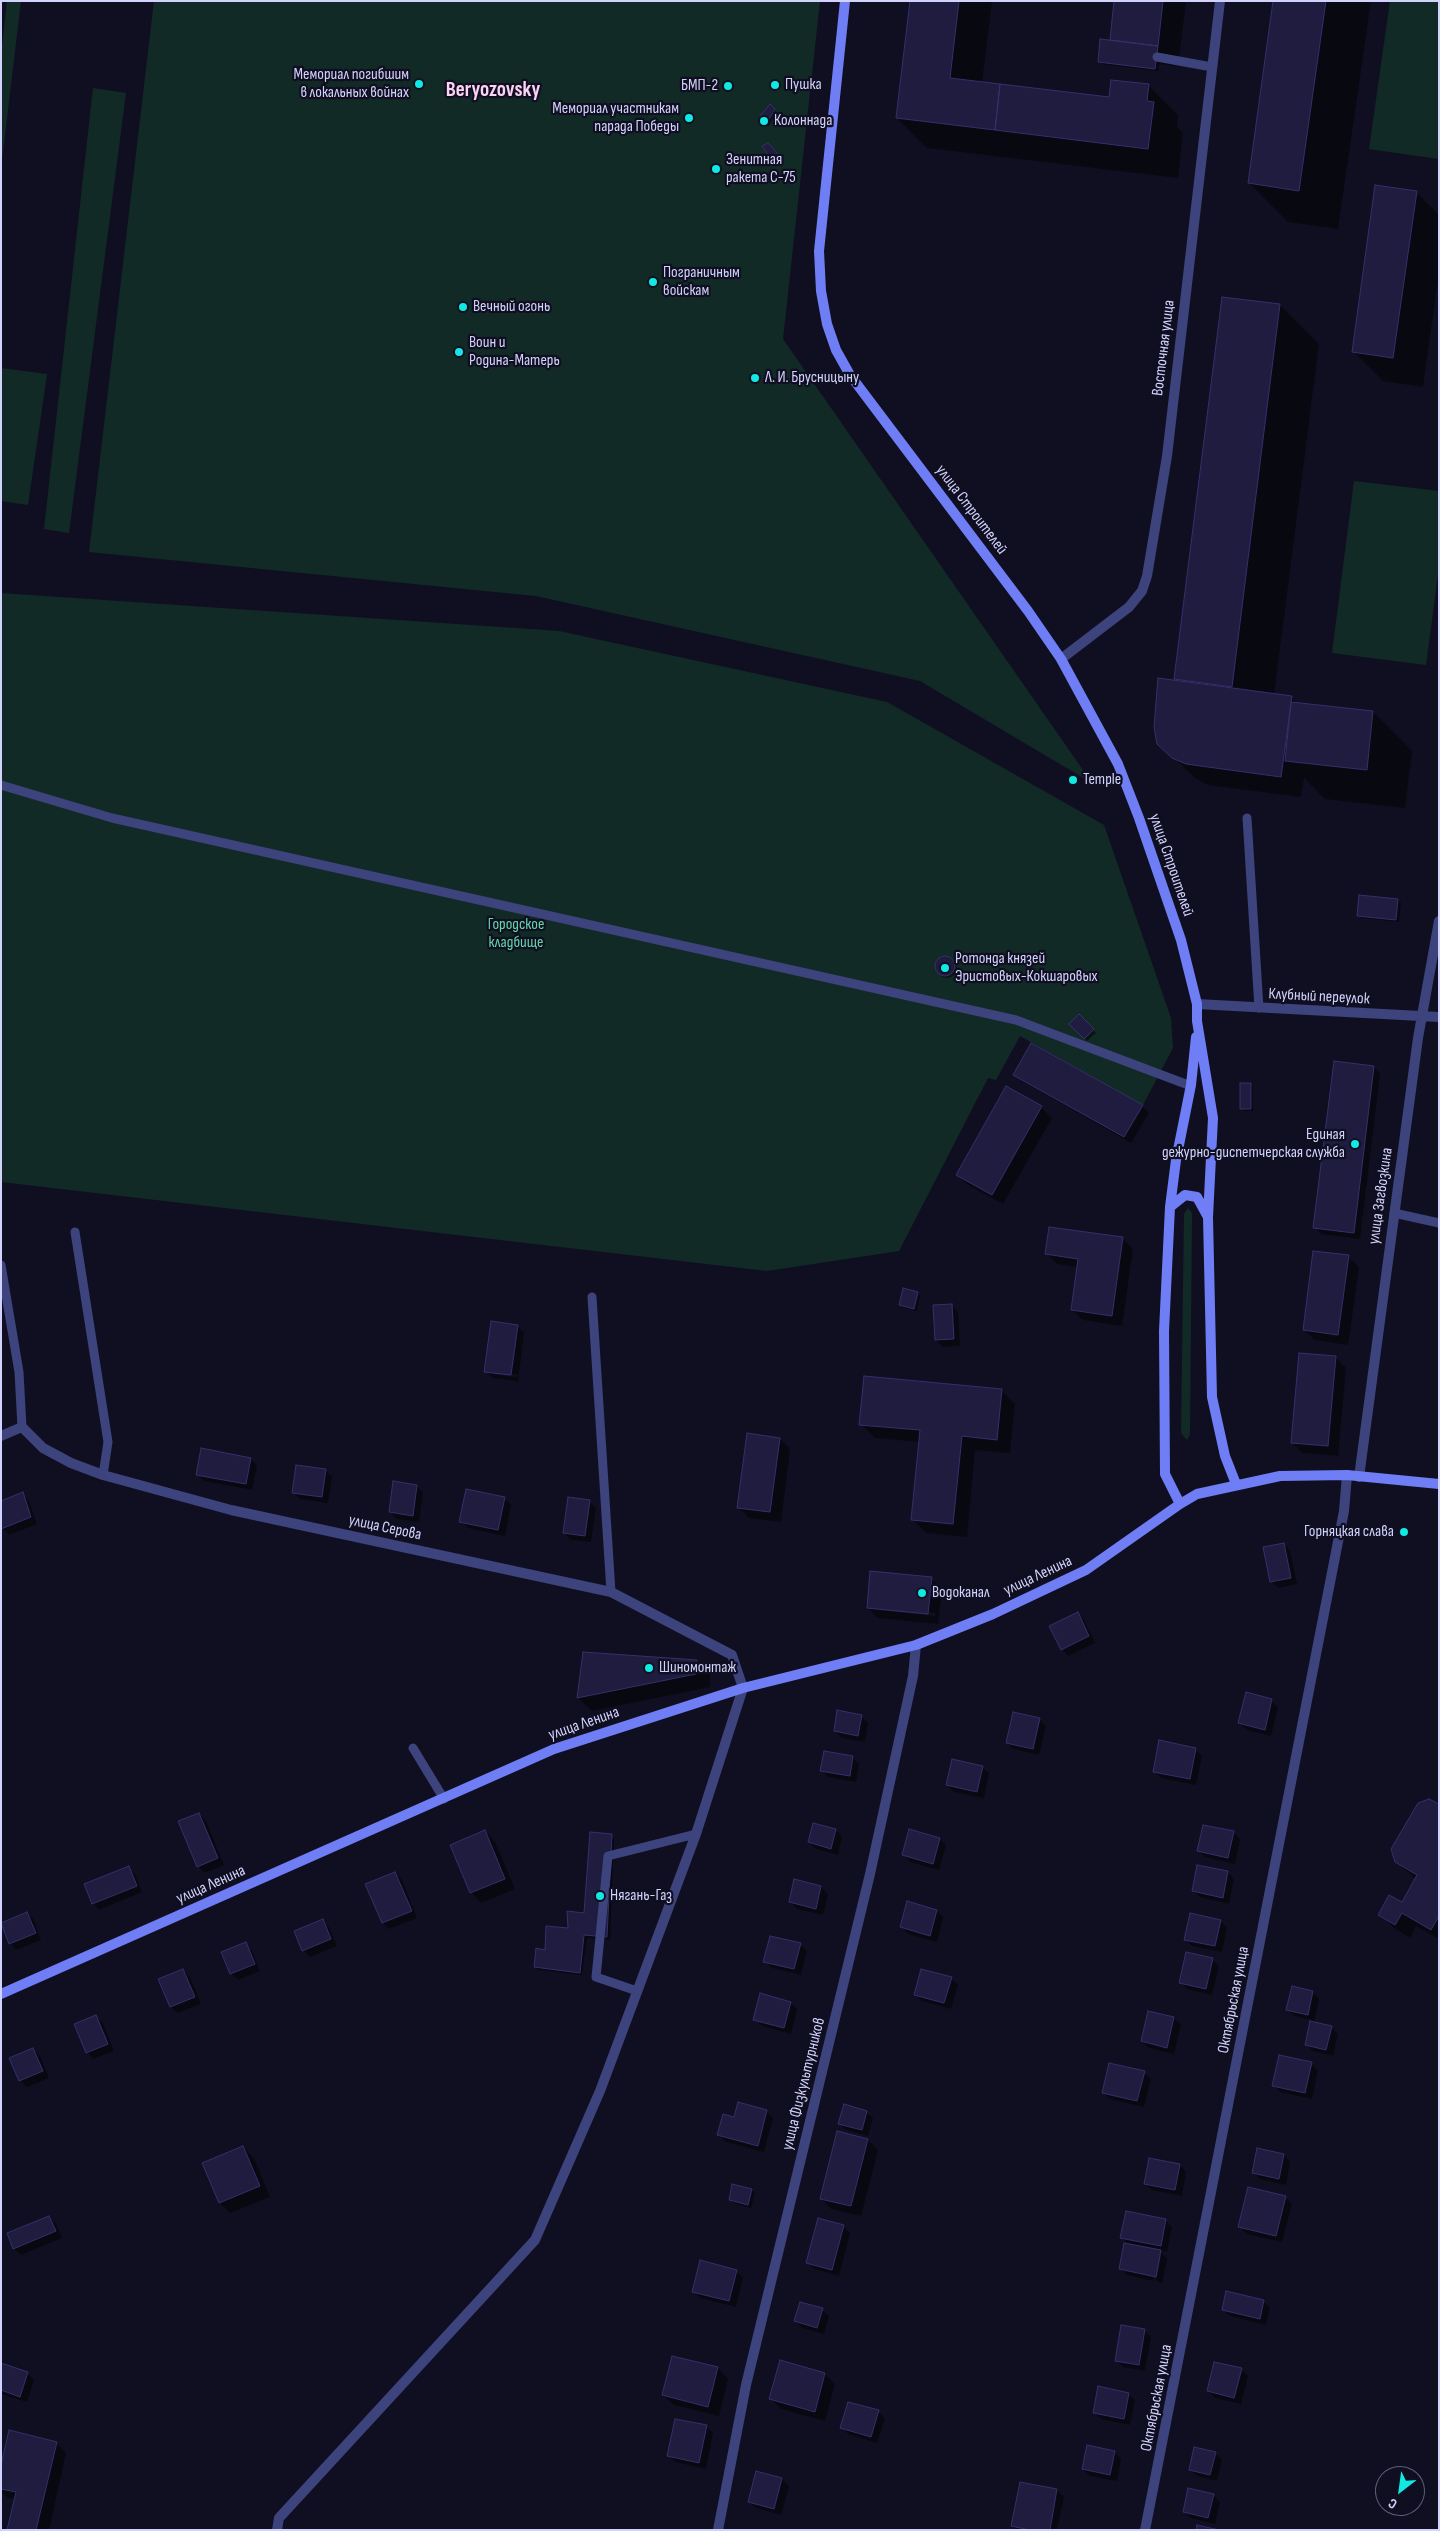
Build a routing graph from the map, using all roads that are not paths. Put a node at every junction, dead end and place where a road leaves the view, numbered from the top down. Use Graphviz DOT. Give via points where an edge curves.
graph roads {
  1 [pos="845,1"];
  2 [pos="1220,1"];
  3 [pos="1156,57"];
  4 [pos="1212,67"];
  5 [pos="1061,659"];
  6 [pos="1,785"];
  7 [pos="1247,818"];
  8 [pos="1439,923"];
  9 [pos="1197,1004"];
  10 [pos="1259,1008"];
  11 [pos="1422,1016"];
  12 [pos="1439,1017"];
  13 [pos="1197,1021"];
  14 [pos="1191,1086"];
  15 [pos="1170,1207"];
  16 [pos="1394,1213"];
  17 [pos="1208,1216"];
  18 [pos="1439,1223"];
  19 [pos="75,1232"];
  20 [pos="1,1264"];
  21 [pos="592,1298"];
  22 [pos="22,1427"];
  23 [pos="1,1436"];
  24 [pos="103,1475"];
  25 [pos="1347,1475"];
  26 [pos="1359,1477"];
  27 [pos="1236,1484"];
  28 [pos="1439,1484"];
  29 [pos="1180,1504"];
  30 [pos="611,1592"];
  31 [pos="916,1645"];
  32 [pos="743,1688"];
  33 [pos="413,1748"];
  34 [pos="444,1799"];
  35 [pos="696,1834"];
  36 [pos="637,1991"];
  37 [pos="1,1994"];
  38 [pos="277,2530"];
  39 [pos="718,2530"];
  40 [pos="1145,2530"];
  1 -- 5 [label="main road, улица Строителей" via="820,251 821,291 827,324 850,375"];
  2 -- 4 [label="street, Восточная улица"];
  3 -- 4 [label="lane"];
  4 -- 5 [label="street, Восточная улица" via="1167,456 1147,576 1142,591 1129,607"];
  5 -- 9 [label="main road, улица Строителей" via="1118,764 1181,940"];
  6 -- 14 [label="lane" via="112,818 1016,1020"];
  7 -- 10 [label="lane"];
  8 -- 11 [label="street, улица Загвозкина"];
  9 -- 10 [label="street, Клубный переулок"];
  9 -- 13 [label="main road, улица Строителей"];
  10 -- 11 [label="street, Клубный переулок"];
  11 -- 12 [label="street, Клубный переулок"];
  11 -- 16 [label="street, улица Загвозкина"];
  13 -- 14 [label="main road"];
  13 -- 17 [label="main road" via="1213,1118"];
  14 -- 15 [label="main road"];
  15 -- 17 [label="main road" via="1184,1195 1196,1197"];
  15 -- 29 [label="main road" via="1164,1331 1164,1474"];
  16 -- 18 [label="lane"];
  16 -- 26 [label="street, улица Загвозкина"];
  17 -- 27 [label="main road" via="1212,1397 1225,1456"];
  19 -- 24 [label="lane" via="108,1442"];
  20 -- 22 [label="lane" via="19,1372"];
  21 -- 30 [label="lane"];
  22 -- 23 [label="street"];
  22 -- 24 [label="street, улица Серова" via="43,1448"];
  24 -- 30 [label="street, улица Серова" via="231,1510"];
  25 -- 26 [label="main road"];
  25 -- 27 [label="main road" via="1280,1476"];
  25 -- 40 [label="street, Октябрьская улица" via="1342,1521"];
  26 -- 28 [label="main road"];
  27 -- 29 [label="main road, улица Ленина" via="1197,1494"];
  29 -- 31 [label="main road, улица Ленина" via="1086,1570 993,1614"];
  30 -- 32 [label="street, улица Серова" via="732,1655"];
  31 -- 32 [label="main road, улица Ленина"];
  31 -- 39 [label="street, улица Физкультурников" via="913,1676 872,1865 746,2385"];
  32 -- 34 [label="main road, улица Ленина" via="554,1749"];
  32 -- 35 [label="street"];
  33 -- 34 [label="lane"];
  34 -- 37 [label="main road, улица Ленина"];
  35 -- 36 [label="street"];
  35 -- 36 [label="lane" via="608,1856 596,1977"];
  36 -- 38 [label="street" via="600,2091 535,2240 279,2518"];
}
